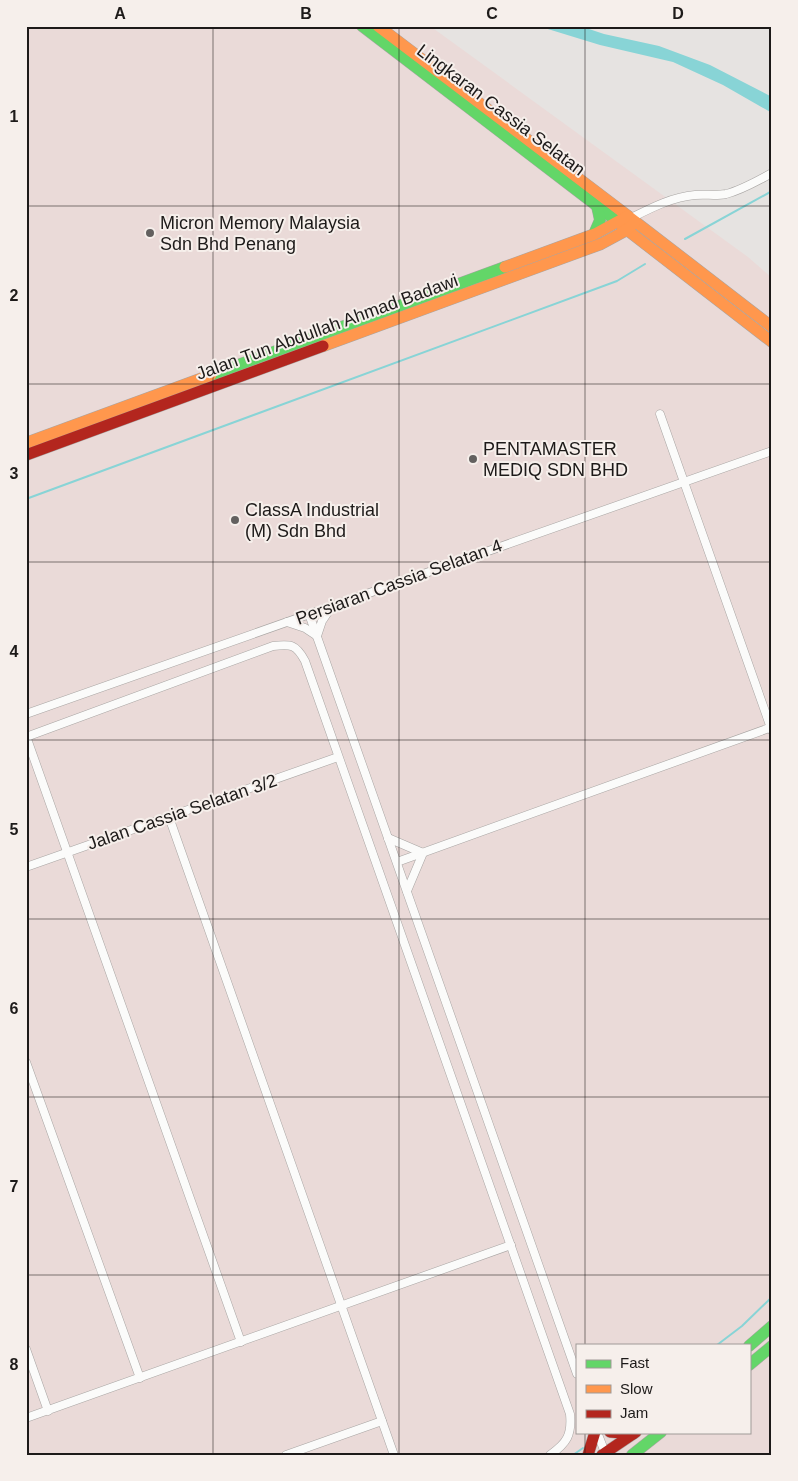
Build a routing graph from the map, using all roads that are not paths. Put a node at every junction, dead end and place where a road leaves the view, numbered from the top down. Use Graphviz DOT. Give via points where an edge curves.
graph roads {
  1 [pos="362,26"];
  2 [pos="378,26"];
  3 [pos="772,173"];
  4 [pos="598,206"];
  5 [pos="628,222"];
  6 [pos="594,234"];
  7 [pos="604,243"];
  8 [pos="647,246"];
  9 [pos="376,315"];
  10 [pos="377,327"];
  11 [pos="772,327"];
  12 [pos="772,342"];
  13 [pos="660,414"];
  14 [pos="26,443"];
  15 [pos="772,451"];
  16 [pos="26,456"];
  17 [pos="684,482"];
  18 [pos="332,606"];
  19 [pos="309,614"];
  20 [pos="287,622"];
  21 [pos="317,636"];
  22 [pos="26,714"];
  23 [pos="771,729"];
  24 [pos="26,737"];
  25 [pos="338,757"];
  26 [pos="169,817"];
  27 [pos="388,838"];
  28 [pos="67,852"];
  29 [pos="423,853"];
  30 [pos="397,862"];
  31 [pos="26,867"];
  32 [pos="407,891"];
  33 [pos="26,1062"];
  34 [pos="511,1245"];
  35 [pos="342,1306"];
  36 [pos="772,1326"];
  37 [pos="241,1342"];
  38 [pos="750,1345"];
  39 [pos="772,1346"];
  40 [pos="26,1349"];
  41 [pos="750,1364"];
  42 [pos="576,1371"];
  43 [pos="140,1378"];
  44 [pos="48,1411"];
  45 [pos="26,1418"];
  46 [pos="382,1421"];
  47 [pos="595,1434"];
  48 [pos="597,1434"];
  49 [pos="633,1434"];
  50 [pos="659,1434"];
  51 [pos="605,1454"];
  52 [pos="634,1454"];
  53 [pos="286,1455"];
  54 [pos="394,1455"];
  55 [pos="550,1455"];
  56 [pos="588,1455"];
  1 -- 4 [label="main road, Lingkaran Cassia Selatan"];
  2 -- 5 [label="main road, Lingkaran Cassia Selatan"];
  3 -- 5 [label="street" via="725,194 697,194 660,204"];
  4 -- 5 [label="main road, Lingkaran Cassia Selatan"];
  4 -- 6 [label="main road" via="600,226"];
  5 -- 6 [label="main road, Jalan Tun Abdullah Ahmad Badawi"];
  5 -- 7 [label="main road, Jalan Tun Abdullah Ahmad Badawi"];
  5 -- 8 [label="main road"];
  5 -- 11 [label="main road"];
  6 -- 9 [label="main road, Jalan Tun Abdullah Ahmad Badawi"];
  7 -- 8 [label="main road" via="622,241"];
  7 -- 10 [label="main road, Jalan Tun Abdullah Ahmad Badawi"];
  8 -- 12 [label="main road"];
  9 -- 10 [label="main road" via="381,320"];
  9 -- 14 [label="main road, Jalan Tun Abdullah Ahmad Badawi"];
  10 -- 16 [label="main road, Jalan Tun Abdullah Ahmad Badawi"];
  13 -- 17 [label="street"];
  15 -- 17 [label="street, Persiaran Cassia Selatan 4"];
  17 -- 18 [label="street, Persiaran Cassia Selatan 4"];
  17 -- 23 [label="street"];
  18 -- 19 [label="street, Persiaran Cassia Selatan 4"];
  18 -- 21 [label="street"];
  19 -- 20 [label="street, Persiaran Cassia Selatan 4"];
  19 -- 21 [label="street"];
  20 -- 21 [label="street"];
  20 -- 22 [label="street, Persiaran Cassia Selatan 4"];
  21 -- 27 [label="street"];
  23 -- 29 [label="street"];
  24 -- 25 [label="street" via="273,646 289,644 299,650 305,661"];
  24 -- 28 [label="street"];
  25 -- 26 [label="street, Jalan Cassia Selatan 3/2"];
  25 -- 34 [label="street"];
  26 -- 28 [label="street, Jalan Cassia Selatan 3/2"];
  26 -- 35 [label="street"];
  27 -- 29 [label="street"];
  27 -- 30 [label="street"];
  28 -- 31 [label="street, Jalan Cassia Selatan 3/2"];
  28 -- 37 [label="street"];
  29 -- 30 [label="street"];
  29 -- 32 [label="street"];
  30 -- 32 [label="street"];
  32 -- 42 [label="street"];
  33 -- 43 [label="street"];
  34 -- 35 [label="street"];
  34 -- 55 [label="street" via="570,1414 571,1427 567,1439"];
  35 -- 37 [label="street"];
  35 -- 46 [label="street"];
  36 -- 38 [label="main road"];
  37 -- 43 [label="street"];
  39 -- 41 [label="main road"];
  40 -- 44 [label="street"];
  43 -- 44 [label="street"];
  44 -- 45 [label="street"];
  46 -- 53 [label="street"];
  46 -- 54 [label="street"];
  47 -- 56 [label="main road"];
  48 -- 51 [label="street"];
  49 -- 51 [label="main road"];
  50 -- 52 [label="main road"];
}
